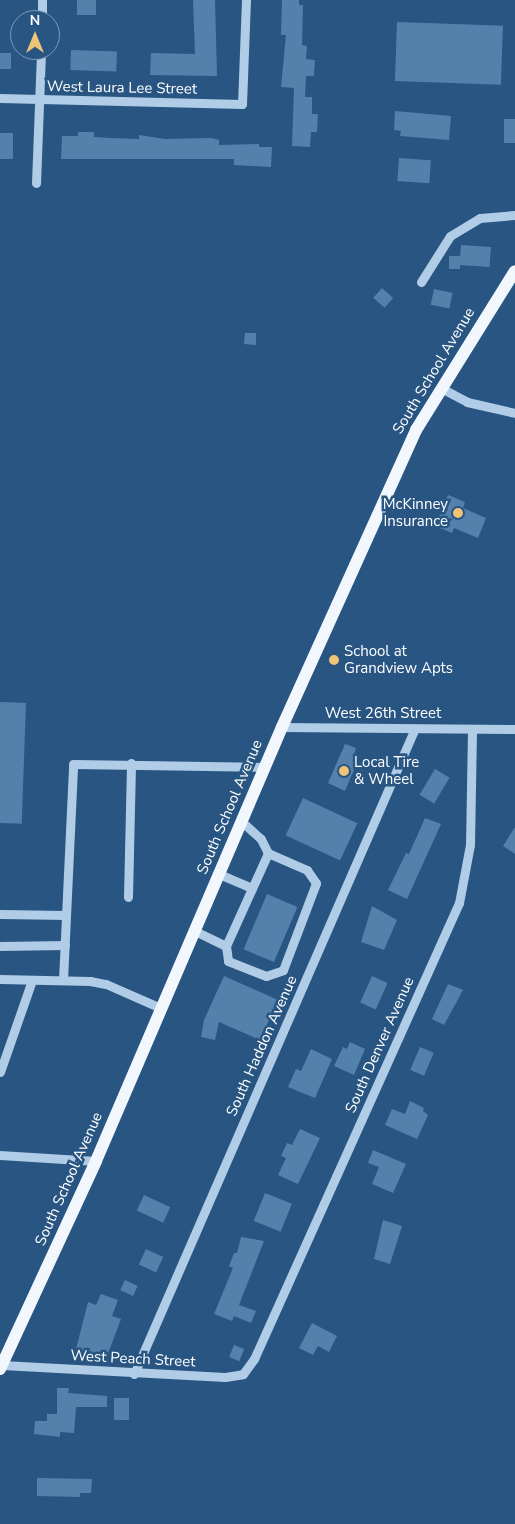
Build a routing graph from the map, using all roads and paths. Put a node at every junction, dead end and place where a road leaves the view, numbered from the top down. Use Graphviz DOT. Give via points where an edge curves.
graph roads {
  1 [pos="246,0"];
  2 [pos="41,60"];
  3 [pos="0,98"];
  4 [pos="39,99"];
  5 [pos="36,183"];
  6 [pos="515,216"];
  7 [pos="515,272"];
  8 [pos="421,282"];
  9 [pos="441,388"];
  10 [pos="515,413"];
  11 [pos="282,727"];
  12 [pos="415,728"];
  13 [pos="472,728"];
  14 [pos="515,728"];
  15 [pos="131,763"];
  16 [pos="264,767"];
  17 [pos="241,821"];
  18 [pos="268,853"];
  19 [pos="219,874"];
  20 [pos="252,888"];
  21 [pos="128,897"];
  22 [pos="0,914"];
  23 [pos="66,915"];
  24 [pos="194,931"];
  25 [pos="65,945"];
  26 [pos="0,946"];
  27 [pos="226,946"];
  28 [pos="0,979"];
  29 [pos="32,980"];
  30 [pos="63,980"];
  31 [pos="161,1008"];
  32 [pos="0,1072"];
  33 [pos="0,1155"];
  34 [pos="96,1161"];
  35 [pos="254,1359"];
  36 [pos="1,1367"];
  37 [pos="134,1374"];
  1 -- 4 [label="street, West Laura Lee Street" via="242,104"];
  2 -- 4 [label="street"];
  3 -- 4 [label="street, West Laura Lee Street"];
  4 -- 5 [label="street"];
  6 -- 8 [label="street" via="480,218 450,236"];
  7 -- 9 [label="main road, South School Avenue"];
  9 -- 10 [label="street" via="467,402"];
  9 -- 11 [label="main road, South School Avenue" via="416,430"];
  11 -- 12 [label="street, West 26th Street"];
  11 -- 16 [label="main road, South School Avenue"];
  12 -- 13 [label="street, West 26th Street"];
  12 -- 37 [label="street, South Haddon Avenue"];
  13 -- 14 [label="street, West 26th Street"];
  13 -- 35 [label="street, South Denver Avenue" via="470,845 459,903"];
  15 -- 16 [label="street"];
  15 -- 21 [label="street"];
  15 -- 23 [label="street" via="79,762 72,767"];
  16 -- 17 [label="main road, South School Avenue"];
  17 -- 18 [label="street" via="261,839"];
  17 -- 19 [label="main road, South School Avenue"];
  18 -- 20 [label="street"];
  18 -- 27 [label="street" via="307,870 316,883 283,970 266,976 228,961"];
  19 -- 20 [label="street"];
  19 -- 24 [label="main road, South School Avenue"];
  20 -- 27 [label="street"];
  22 -- 23 [label="street"];
  23 -- 25 [label="street"];
  24 -- 27 [label="street"];
  24 -- 31 [label="main road, South School Avenue"];
  25 -- 26 [label="street"];
  25 -- 30 [label="street"];
  28 -- 29 [label="street"];
  29 -- 30 [label="street"];
  29 -- 32 [label="street"];
  30 -- 31 [label="street" via="106,984"];
  31 -- 34 [label="main road, South School Avenue"];
  33 -- 34 [label="street"];
  34 -- 36 [label="main road, South School Avenue"];
  35 -- 37 [label="street, West Peach Street" via="243,1374 225,1377"];
  36 -- 37 [label="street, West Peach Street"];
}
